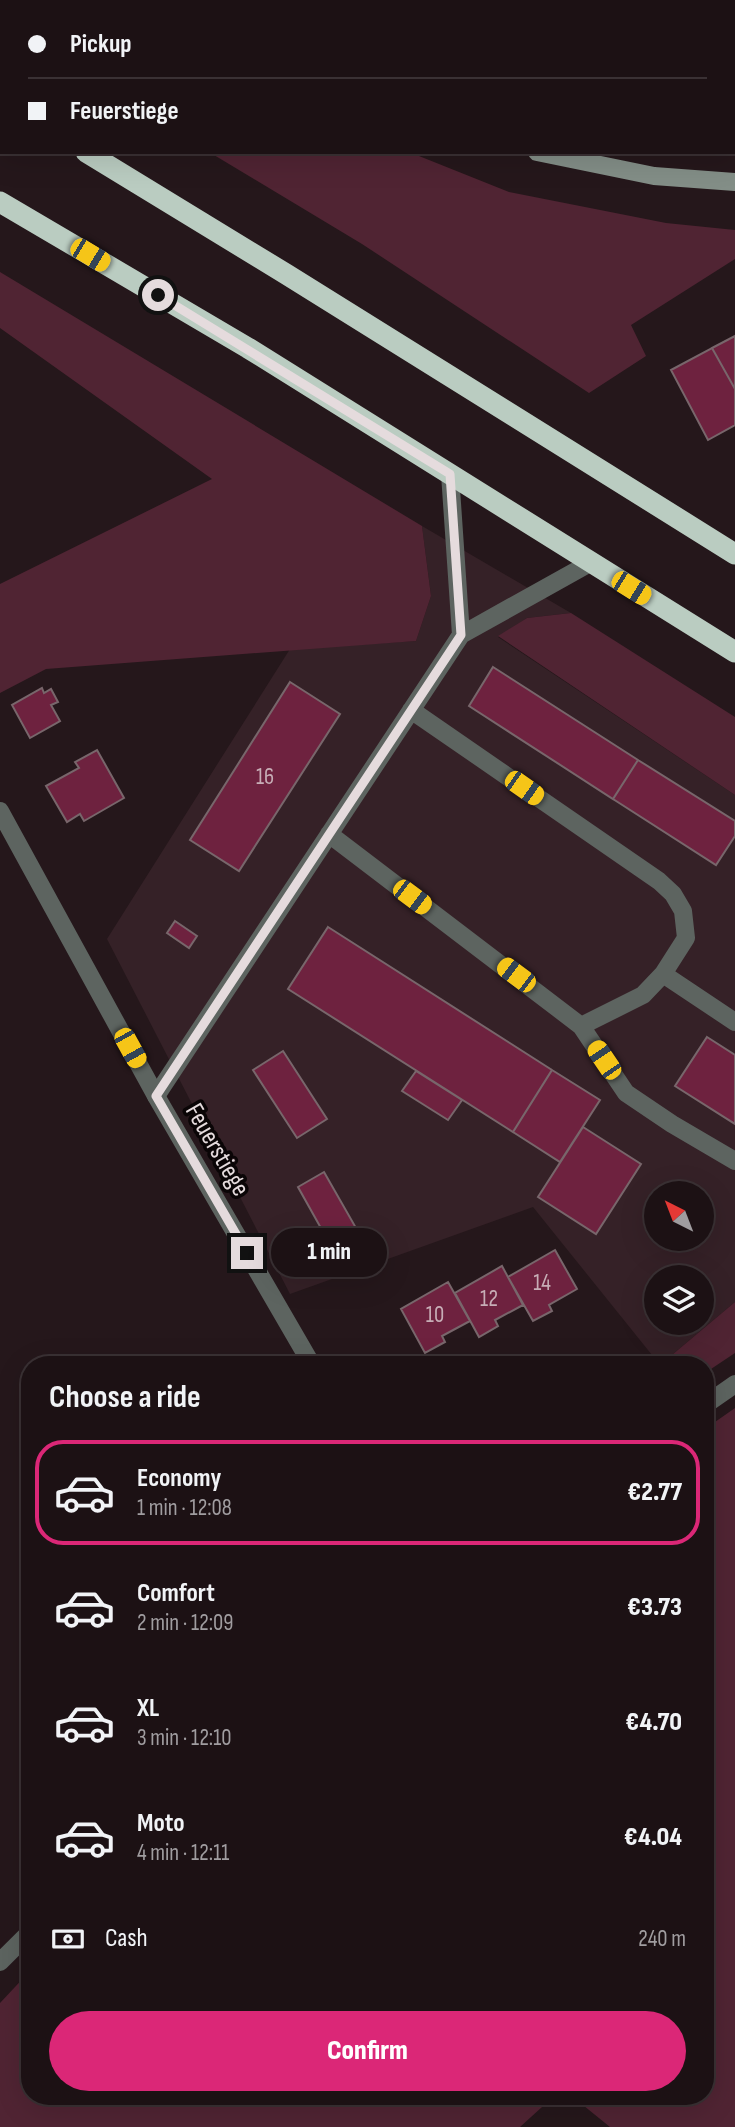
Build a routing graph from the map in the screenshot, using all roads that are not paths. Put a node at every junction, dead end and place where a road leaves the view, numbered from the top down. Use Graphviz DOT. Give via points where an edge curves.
graph roads {
  1 [pos="89,154"];
  2 [pos="547,154"];
  3 [pos="735,182"];
  4 [pos="0,202"];
  5 [pos="450,474"];
  6 [pos="735,554"];
  7 [pos="590,563"];
  8 [pos="461,635"];
  9 [pos="735,652"];
  10 [pos="411,710"];
  11 [pos="0,811"];
  12 [pos="329,834"];
  13 [pos="663,974"];
  14 [pos="735,1021"];
  15 [pos="581,1026"];
  16 [pos="156,1096"];
  17 [pos="735,1161"];
  18 [pos="307,1356"];
  19 [pos="735,1384"];
  20 [pos="714,1399"];
  21 [pos="21,1941"];
  22 [pos="0,1962"];
  1 -- 6 [label="highway"];
  2 -- 3 [label="main road" via="654,176"];
  4 -- 5 [label="highway"];
  5 -- 7 [label="highway"];
  5 -- 8 [label="street"];
  7 -- 8 [label="street"];
  7 -- 9 [label="highway"];
  8 -- 10 [label="street"];
  10 -- 12 [label="street"];
  10 -- 13 [label="street" via="673,894 683,911 686,938"];
  11 -- 16 [label="street, Feuerstiege"];
  12 -- 15 [label="street"];
  12 -- 16 [label="street"];
  13 -- 14 [label="street"];
  13 -- 15 [label="street" via="643,995"];
  15 -- 17 [label="street" via="626,1093"];
  16 -- 18 [label="street, Feuerstiege"];
  19 -- 20 [label="street"];
  21 -- 22 [label="street"];
}
